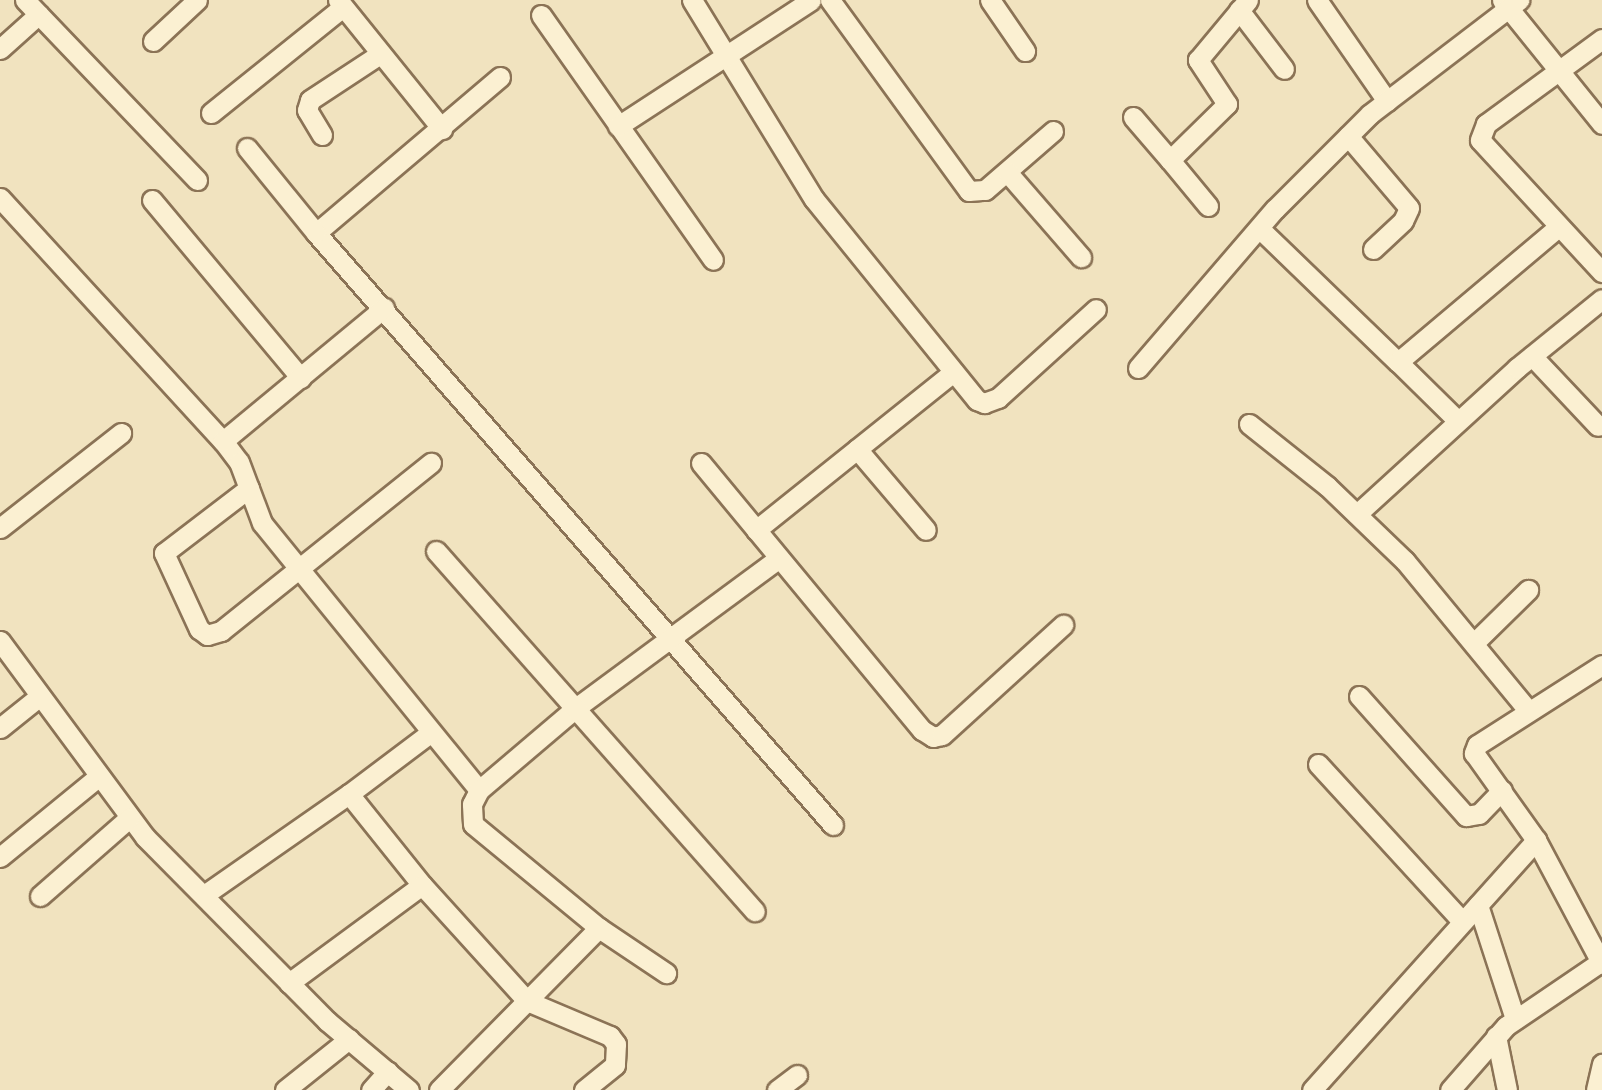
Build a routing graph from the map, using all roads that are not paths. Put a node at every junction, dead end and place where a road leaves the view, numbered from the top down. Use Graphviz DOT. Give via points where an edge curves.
graph roads {
  1 [pos="197,0"];
  2 [pos="692,0"];
  3 [pos="811,0"];
  4 [pos="831,0"];
  5 [pos="990,0"];
  6 [pos="1317,0"];
  7 [pos="1509,3"];
  8 [pos="341,4"];
  9 [pos="1243,5"];
  10 [pos="32,7"];
  11 [pos="541,15"];
  12 [pos="1602,38"];
  13 [pos="153,41"];
  14 [pos="0,49"];
  15 [pos="1025,51"];
  16 [pos="380,54"];
  17 [pos="725,57"];
  18 [pos="1284,69"];
  19 [pos="1556,72"];
  20 [pos="500,78"];
  21 [pos="1387,101"];
  22 [pos="211,113"];
  23 [pos="1133,117"];
  24 [pos="1602,124"];
  25 [pos="618,127"];
  26 [pos="442,129"];
  27 [pos="1053,131"];
  28 [pos="322,135"];
  29 [pos="1348,136"];
  30 [pos="247,148"];
  31 [pos="1170,160"];
  32 [pos="1007,172"];
  33 [pos="197,180"];
  34 [pos="0,198"];
  35 [pos="152,201"];
  36 [pos="1208,206"];
  37 [pos="1259,228"];
  38 [pos="1557,228"];
  39 [pos="316,233"];
  40 [pos="1373,249"];
  41 [pos="1081,257"];
  42 [pos="713,260"];
  43 [pos="1602,272"];
  44 [pos="1602,299"];
  45 [pos="384,309"];
  46 [pos="1096,309"];
  47 [pos="1532,356"];
  48 [pos="1398,362"];
  49 [pos="1138,368"];
  50 [pos="953,372"];
  51 [pos="301,378"];
  52 [pos="1457,421"];
  53 [pos="1249,424"];
  54 [pos="1600,426"];
  55 [pos="121,433"];
  56 [pos="223,441"];
  57 [pos="857,449"];
  58 [pos="431,463"];
  59 [pos="701,463"];
  60 [pos="249,488"];
  61 [pos="1357,514"];
  62 [pos="0,528"];
  63 [pos="756,530"];
  64 [pos="926,530"];
  65 [pos="436,551"];
  66 [pos="778,559"];
  67 [pos="297,567"];
  68 [pos="1528,590"];
  69 [pos="1063,625"];
  70 [pos="667,639"];
  71 [pos="0,641"];
  72 [pos="1474,642"];
  73 [pos="1602,665"];
  74 [pos="1359,695"];
  75 [pos="40,696"];
  76 [pos="577,707"];
  77 [pos="1528,710"];
  78 [pos="0,728"];
  79 [pos="430,733"];
  80 [pos="1318,764"];
  81 [pos="98,777"];
  82 [pos="479,790"];
  83 [pos="1502,790"];
  84 [pos="349,794"];
  85 [pos="129,818"];
  86 [pos="833,825"];
  87 [pos="1536,840"];
  88 [pos="0,857"];
  89 [pos="422,885"];
  90 [pos="204,895"];
  91 [pos="40,896"];
  92 [pos="1478,905"];
  93 [pos="755,911"];
  94 [pos="1462,921"];
  95 [pos="599,928"];
  96 [pos="1602,962"];
  97 [pos="666,974"];
  98 [pos="289,983"];
  99 [pos="527,1001"];
  100 [pos="1514,1019"];
  101 [pos="1496,1035"];
  102 [pos="349,1039"];
  103 [pos="1602,1064"];
  104 [pos="388,1071"];
  105 [pos="797,1075"];
  106 [pos="285,1090"];
  107 [pos="371,1090"];
  108 [pos="409,1090"];
  109 [pos="439,1090"];
  110 [pos="584,1090"];
  111 [pos="777,1090"];
  112 [pos="1312,1090"];
  113 [pos="1450,1090"];
  114 [pos="1507,1090"];
  115 [pos="1596,1090"];
  1 -- 13 [label="street"];
  2 -- 17 [label="street"];
  3 -- 17 [label="street"];
  4 -- 32 [label="street" via="969,191 985,190"];
  5 -- 15 [label="street"];
  6 -- 21 [label="street"];
  7 -- 19 [label="street"];
  7 -- 21 [label="street"];
  8 -- 16 [label="street"];
  8 -- 22 [label="street"];
  9 -- 18 [label="street"];
  9 -- 31 [label="street" via="1198,61 1227,104"];
  10 -- 14 [label="street"];
  10 -- 33 [label="street"];
  11 -- 25 [label="street"];
  12 -- 19 [label="street"];
  16 -- 26 [label="street"];
  16 -- 28 [label="street" via="310,100 307,110"];
  17 -- 25 [label="street"];
  17 -- 50 [label="street" via="814,200"];
  19 -- 24 [label="street"];
  19 -- 38 [label="street" via="1486,124 1480,140"];
  20 -- 26 [label="street"];
  21 -- 29 [label="street"];
  23 -- 31 [label="street"];
  25 -- 42 [label="street"];
  26 -- 39 [label="street"];
  27 -- 32 [label="street"];
  29 -- 37 [label="street"];
  29 -- 40 [label="street" via="1409,208 1403,221"];
  30 -- 39 [label="street"];
  31 -- 36 [label="street"];
  32 -- 41 [label="street"];
  34 -- 56 [label="street"];
  35 -- 51 [label="street"];
  37 -- 48 [label="street"];
  37 -- 49 [label="street"];
  38 -- 43 [label="street"];
  38 -- 48 [label="street"];
  39 -- 45 [label="street"];
  44 -- 47 [label="street"];
  45 -- 51 [label="street"];
  45 -- 70 [label="street"];
  46 -- 50 [label="street" via="992,402 977,400"];
  47 -- 52 [label="street"];
  47 -- 54 [label="street"];
  48 -- 52 [label="street"];
  50 -- 57 [label="street"];
  51 -- 56 [label="street"];
  52 -- 61 [label="street"];
  53 -- 61 [label="street"];
  55 -- 62 [label="street"];
  56 -- 60 [label="street"];
  57 -- 63 [label="street"];
  57 -- 64 [label="street"];
  58 -- 67 [label="street"];
  59 -- 63 [label="street"];
  60 -- 67 [label="street" via="255,514"];
  60 -- 67 [label="street" via="164,553 199,629 207,635 221,631"];
  61 -- 72 [label="street" via="1405,561"];
  63 -- 66 [label="street"];
  65 -- 76 [label="street"];
  66 -- 69 [label="street" via="922,730 933,737 942,735"];
  66 -- 70 [label="street"];
  67 -- 79 [label="street"];
  68 -- 72 [label="street"];
  70 -- 76 [label="street"];
  70 -- 86 [label="street"];
  71 -- 75 [label="street"];
  72 -- 77 [label="street"];
  73 -- 77 [label="street"];
  74 -- 83 [label="street" via="1466,816 1479,814"];
  75 -- 78 [label="street"];
  75 -- 81 [label="street"];
  76 -- 82 [label="street"];
  76 -- 93 [label="street"];
  77 -- 83 [label="street" via="1474,750"];
  79 -- 82 [label="street"];
  79 -- 84 [label="street"];
  80 -- 94 [label="street"];
  81 -- 85 [label="street"];
  81 -- 88 [label="street"];
  82 -- 95 [label="street" via="472,804 473,824"];
  83 -- 87 [label="street"];
  84 -- 89 [label="street"];
  84 -- 90 [label="street"];
  85 -- 90 [label="street"];
  85 -- 91 [label="street"];
  87 -- 92 [label="street"];
  87 -- 96 [label="street"];
  89 -- 98 [label="street"];
  89 -- 99 [label="street"];
  90 -- 98 [label="street"];
  92 -- 94 [label="street"];
  92 -- 100 [label="street"];
  94 -- 112 [label="street"];
  95 -- 97 [label="street"];
  95 -- 99 [label="street"];
  96 -- 100 [label="street"];
  98 -- 102 [label="street"];
  99 -- 109 [label="street"];
  99 -- 110 [label="street" via="610,1036 616,1044 615,1065"];
  100 -- 101 [label="street"];
  101 -- 113 [label="street"];
  101 -- 114 [label="street"];
  102 -- 104 [label="street"];
  102 -- 106 [label="street"];
  103 -- 115 [label="street"];
  104 -- 107 [label="street"];
  104 -- 108 [label="street"];
  105 -- 111 [label="street"];
}
